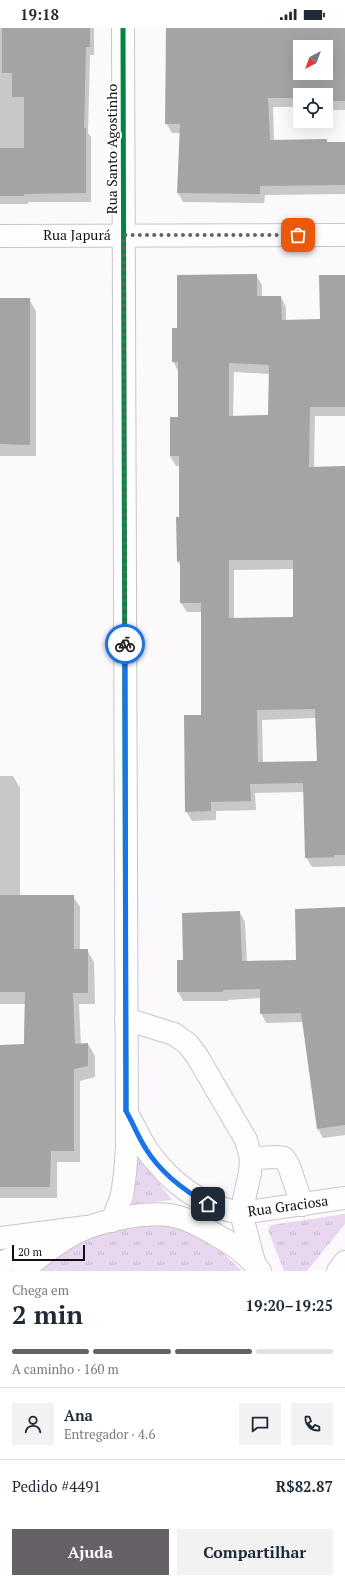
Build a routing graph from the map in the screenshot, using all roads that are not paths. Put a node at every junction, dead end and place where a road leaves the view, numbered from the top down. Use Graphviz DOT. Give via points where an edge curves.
graph roads {
  1 [pos="123,28"];
  2 [pos="124,235"];
  3 [pos="345,235"];
  4 [pos="0,236"];
  5 [pos="126,1020"];
  6 [pos="126,1111"];
  7 [pos="251,1158"];
  8 [pos="345,1198"];
  9 [pos="208,1204"];
  10 [pos="302,1205"];
  11 [pos="242,1213"];
  12 [pos="94,1227"];
  13 [pos="0,1238"];
  14 [pos="345,1262"];
  15 [pos="0,1263"];
  16 [pos="257,1266"];
  17 [pos="23,1271"];
  18 [pos="338,1271"];
  1 -- 2 [label="main road, Rua Santo Agostinho"];
  2 -- 3 [label="main road, Rua Japurá"];
  2 -- 4 [label="main road, Rua Japurá"];
  2 -- 5 [label="main road, Rua Santo Agostinho"];
  5 -- 6 [label="main road, Rua Santo Agostinho"];
  5 -- 7 [label="main road" via="174,1034 188,1044 246,1140"];
  6 -- 9 [label="main road, Rua Santo Agostinho" via="146,1149 168,1176"];
  6 -- 12 [label="main road, Rua Santo Agostinho" via="126,1173 122,1196"];
  7 -- 10 [label="main road" via="284,1158"];
  7 -- 11 [label="main road"];
  8 -- 10 [label="main road, Rua Graciosa"];
  9 -- 11 [label="main road, Rua Graciosa"];
  10 -- 11 [label="main road, Rua Graciosa"];
  11 -- 16 [label="main road"];
  12 -- 13 [label="main road"];
  12 -- 15 [label="main road"];
  12 -- 16 [label="main road" via="140,1214 166,1214 202,1226 232,1244"];
  12 -- 17 [label="main road" via="41,1254"];
  14 -- 18 [label="main road"];
}
